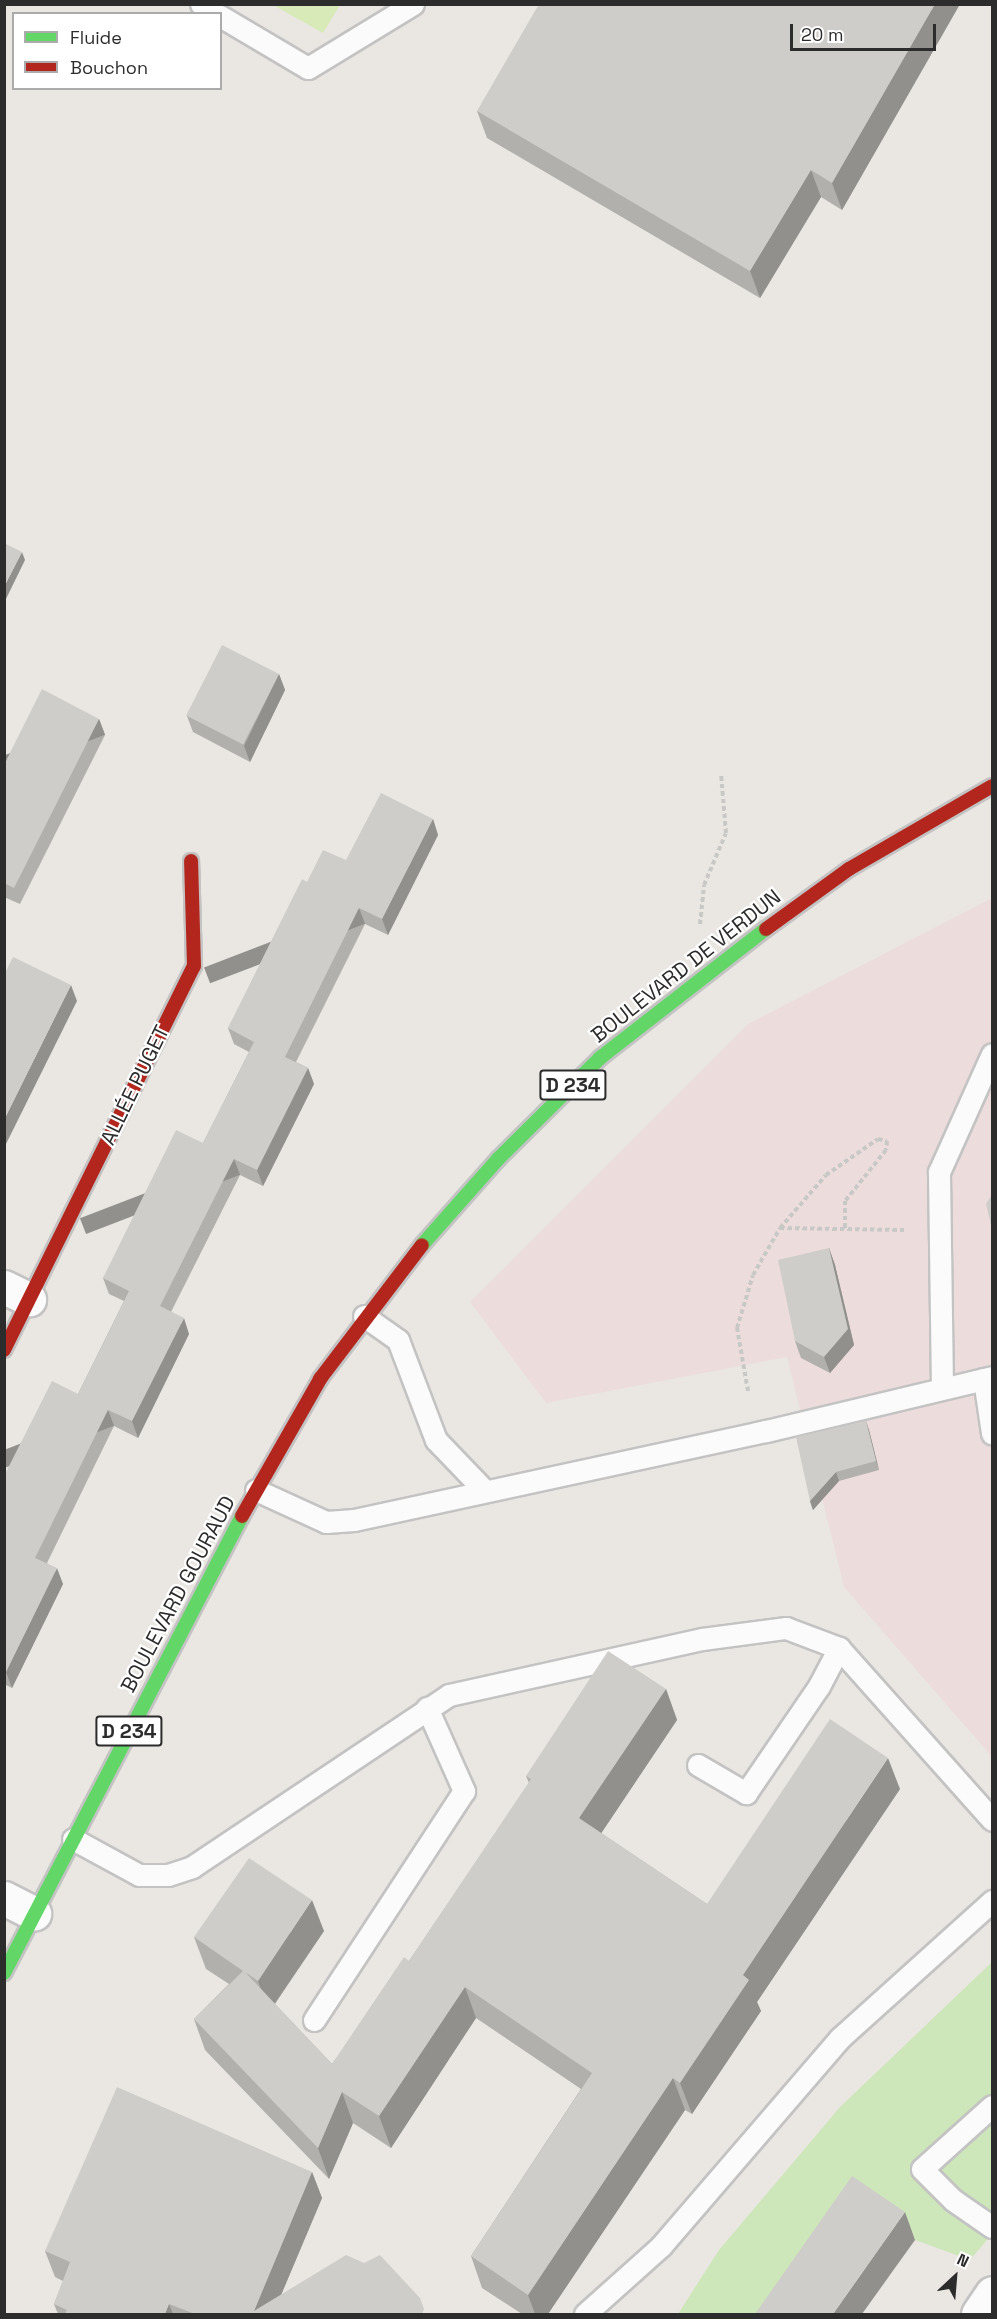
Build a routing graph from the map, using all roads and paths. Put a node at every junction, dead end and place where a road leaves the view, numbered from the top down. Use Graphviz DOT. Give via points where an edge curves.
graph roads {
  1 [pos="413,4"];
  2 [pos="222,17"];
  3 [pos="721,774"];
  4 [pos="993,786"];
  5 [pos="190,861"];
  6 [pos="700,930"];
  7 [pos="993,1054"];
  8 [pos="993,1086"];
  9 [pos="971,1098"];
  10 [pos="780,1228"];
  11 [pos="845,1229"];
  12 [pos="911,1231"];
  13 [pos="17,1293"];
  14 [pos="364,1316"];
  15 [pos="4,1350"];
  16 [pos="988,1378"];
  17 [pos="942,1388"];
  18 [pos="748,1391"];
  19 [pos="993,1433"];
  20 [pos="256,1490"];
  21 [pos="484,1491"];
  22 [pos="839,1648"];
  23 [pos="427,1708"];
  24 [pos="698,1766"];
  25 [pos="993,1820"];
  26 [pos="73,1839"];
  27 [pos="4,1898"];
  28 [pos="993,1901"];
  29 [pos="34,1913"];
  30 [pos="4,1973"];
  31 [pos="314,2019"];
  32 [pos="993,2106"];
  33 [pos="993,2227"];
  34 [pos="993,2293"];
  35 [pos="585,2314"];
  36 [pos="978,2314"];
  1 -- 2 [label="lane" via="308,68"];
  3 -- 6 [label="path" via="726,833 704,885"];
  4 -- 14 [label="main road, BOULEVARD DE VERDUN / D 234" via="849,869 710,970 600,1058 498,1159"];
  5 -- 13 [label="main road, ALLÉE PUGET" via="194,966"];
  7 -- 9 [label="lane"];
  8 -- 9 [label="lane"];
  9 -- 17 [label="lane" via="939,1172"];
  10 -- 11 [label="path"];
  10 -- 11 [label="path" via="826,1175 878,1139 887,1141 886,1150 844,1201"];
  10 -- 18 [label="path" via="753,1275 737,1328"];
  11 -- 12 [label="path"];
  13 -- 15 [label="main road, ALLÉE PUGET"];
  14 -- 20 [label="main road, BOULEVARD DE VERDUN / D 234" via="320,1378"];
  14 -- 21 [label="lane" via="398,1340 436,1440"];
  16 -- 17 [label="lane"];
  16 -- 19 [label="lane"];
  17 -- 21 [label="lane" via="766,1431"];
  20 -- 21 [label="lane" via="327,1522 354,1520"];
  20 -- 26 [label="main road, BOULEVARD GOURAUD / D 234"];
  22 -- 23 [label="lane" via="786,1628 702,1639 449,1695"];
  22 -- 24 [label="lane" via="819,1686 746,1793"];
  22 -- 25 [label="lane"];
  23 -- 26 [label="lane" via="192,1867 168,1875 139,1875"];
  23 -- 31 [label="lane" via="464,1791"];
  26 -- 29 [label="main road, BOULEVARD GOURAUD / D 234"];
  27 -- 29 [label="street"];
  28 -- 35 [label="lane" via="840,2038 661,2246"];
  29 -- 30 [label="main road, BOULEVARD GOURAUD / D 234"];
  32 -- 33 [label="lane" via="922,2169 953,2200"];
  34 -- 36 [label="street"];
}
